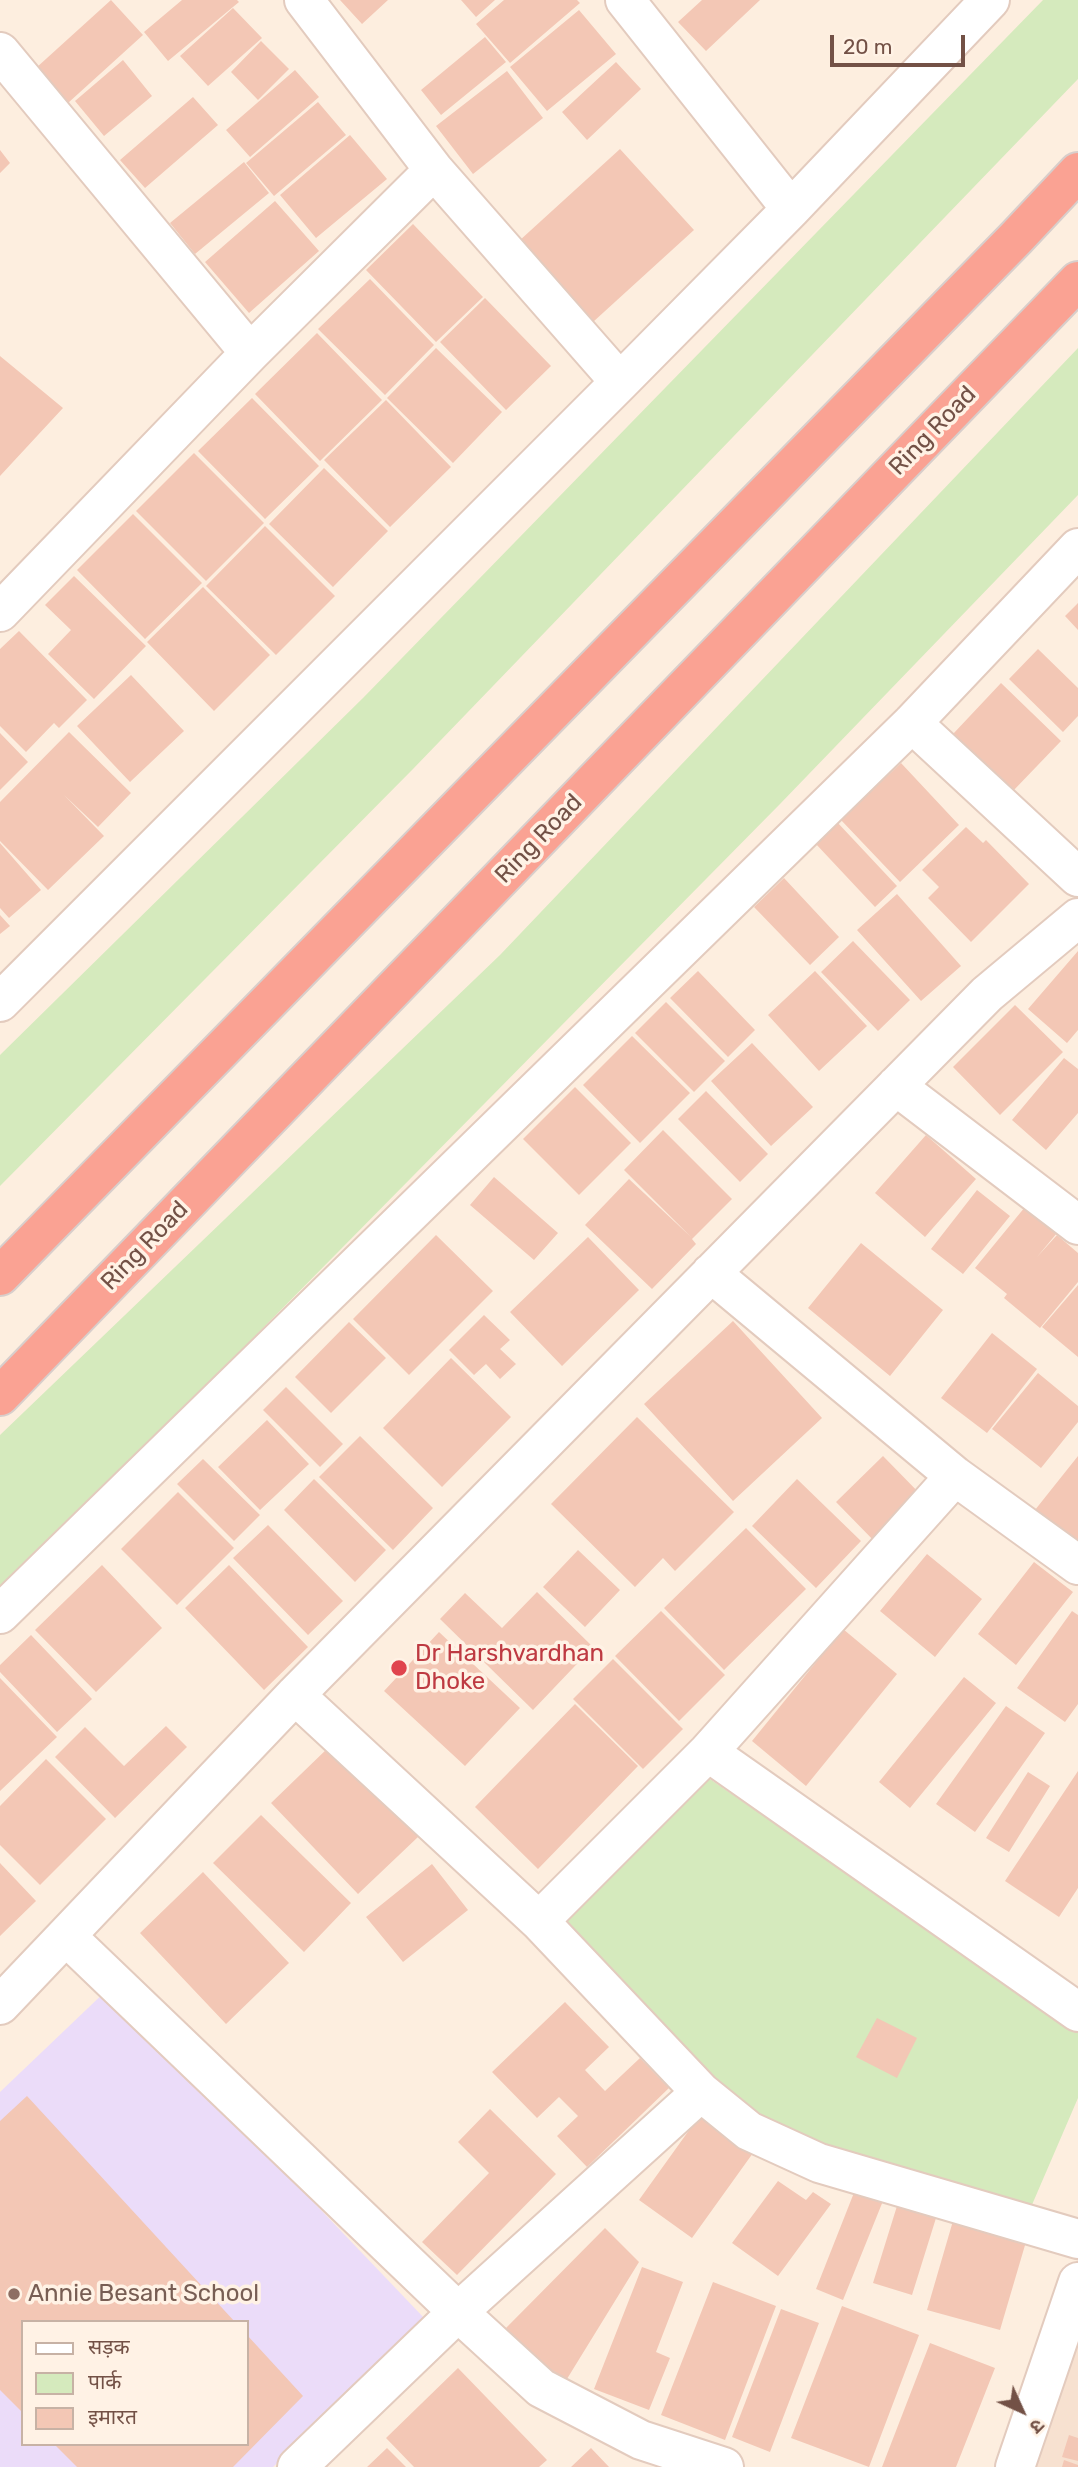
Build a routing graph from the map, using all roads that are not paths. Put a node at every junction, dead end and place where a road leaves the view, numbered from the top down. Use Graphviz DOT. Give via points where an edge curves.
graph roads {
  1 [pos="304,0"];
  2 [pos="990,0"];
  3 [pos="642,7"];
  4 [pos="0,52"];
  5 [pos="434,170"];
  6 [pos="1078,172"];
  7 [pos="791,209"];
  8 [pos="1078,281"];
  9 [pos="250,353"];
  10 [pos="620,382"];
  11 [pos="1078,548"];
  12 [pos="0,612"];
  13 [pos="912,723"];
  14 [pos="1078,877"];
  15 [pos="1078,918"];
  16 [pos="0,1002"];
  17 [pos="896,1086"];
  18 [pos="1078,1225"];
  19 [pos="711,1273"];
  20 [pos="0,1276"];
  21 [pos="0,1396"];
  22 [pos="955,1476"];
  23 [pos="1078,1565"];
  24 [pos="0,1614"];
  25 [pos="295,1695"];
  26 [pos="708,1752"];
  27 [pos="539,1920"];
  28 [pos="66,1936"];
  29 [pos="0,2005"];
  30 [pos="1078,2012"];
  31 [pos="701,2092"];
  32 [pos="1078,2239"];
  33 [pos="1078,2282"];
  34 [pos="458,2312"];
  35 [pos="296,2467"];
  36 [pos="724,2467"];
  37 [pos="1015,2467"];
  1 -- 5 [label="street"];
  2 -- 7 [label="street"];
  3 -- 7 [label="street"];
  4 -- 9 [label="street"];
  5 -- 9 [label="street"];
  5 -- 10 [label="street"];
  6 -- 20 [label="highway"];
  7 -- 10 [label="street"];
  8 -- 21 [label="highway, Ring Road"];
  9 -- 12 [label="street"];
  10 -- 16 [label="street"];
  11 -- 13 [label="street"];
  13 -- 14 [label="street"];
  13 -- 24 [label="street"];
  15 -- 17 [label="street" via="987,994"];
  17 -- 18 [label="street"];
  17 -- 19 [label="street"];
  19 -- 22 [label="street"];
  19 -- 25 [label="street"];
  22 -- 23 [label="street"];
  22 -- 26 [label="street"];
  25 -- 27 [label="street"];
  25 -- 28 [label="street"];
  26 -- 27 [label="street"];
  26 -- 30 [label="street"];
  27 -- 31 [label="street"];
  28 -- 29 [label="street"];
  28 -- 34 [label="street"];
  31 -- 32 [label="street" via="749,2131 819,2163"];
  31 -- 34 [label="street"];
  33 -- 37 [label="street"];
  34 -- 35 [label="street"];
  34 -- 36 [label="street" via="541,2388 641,2440"];
}
